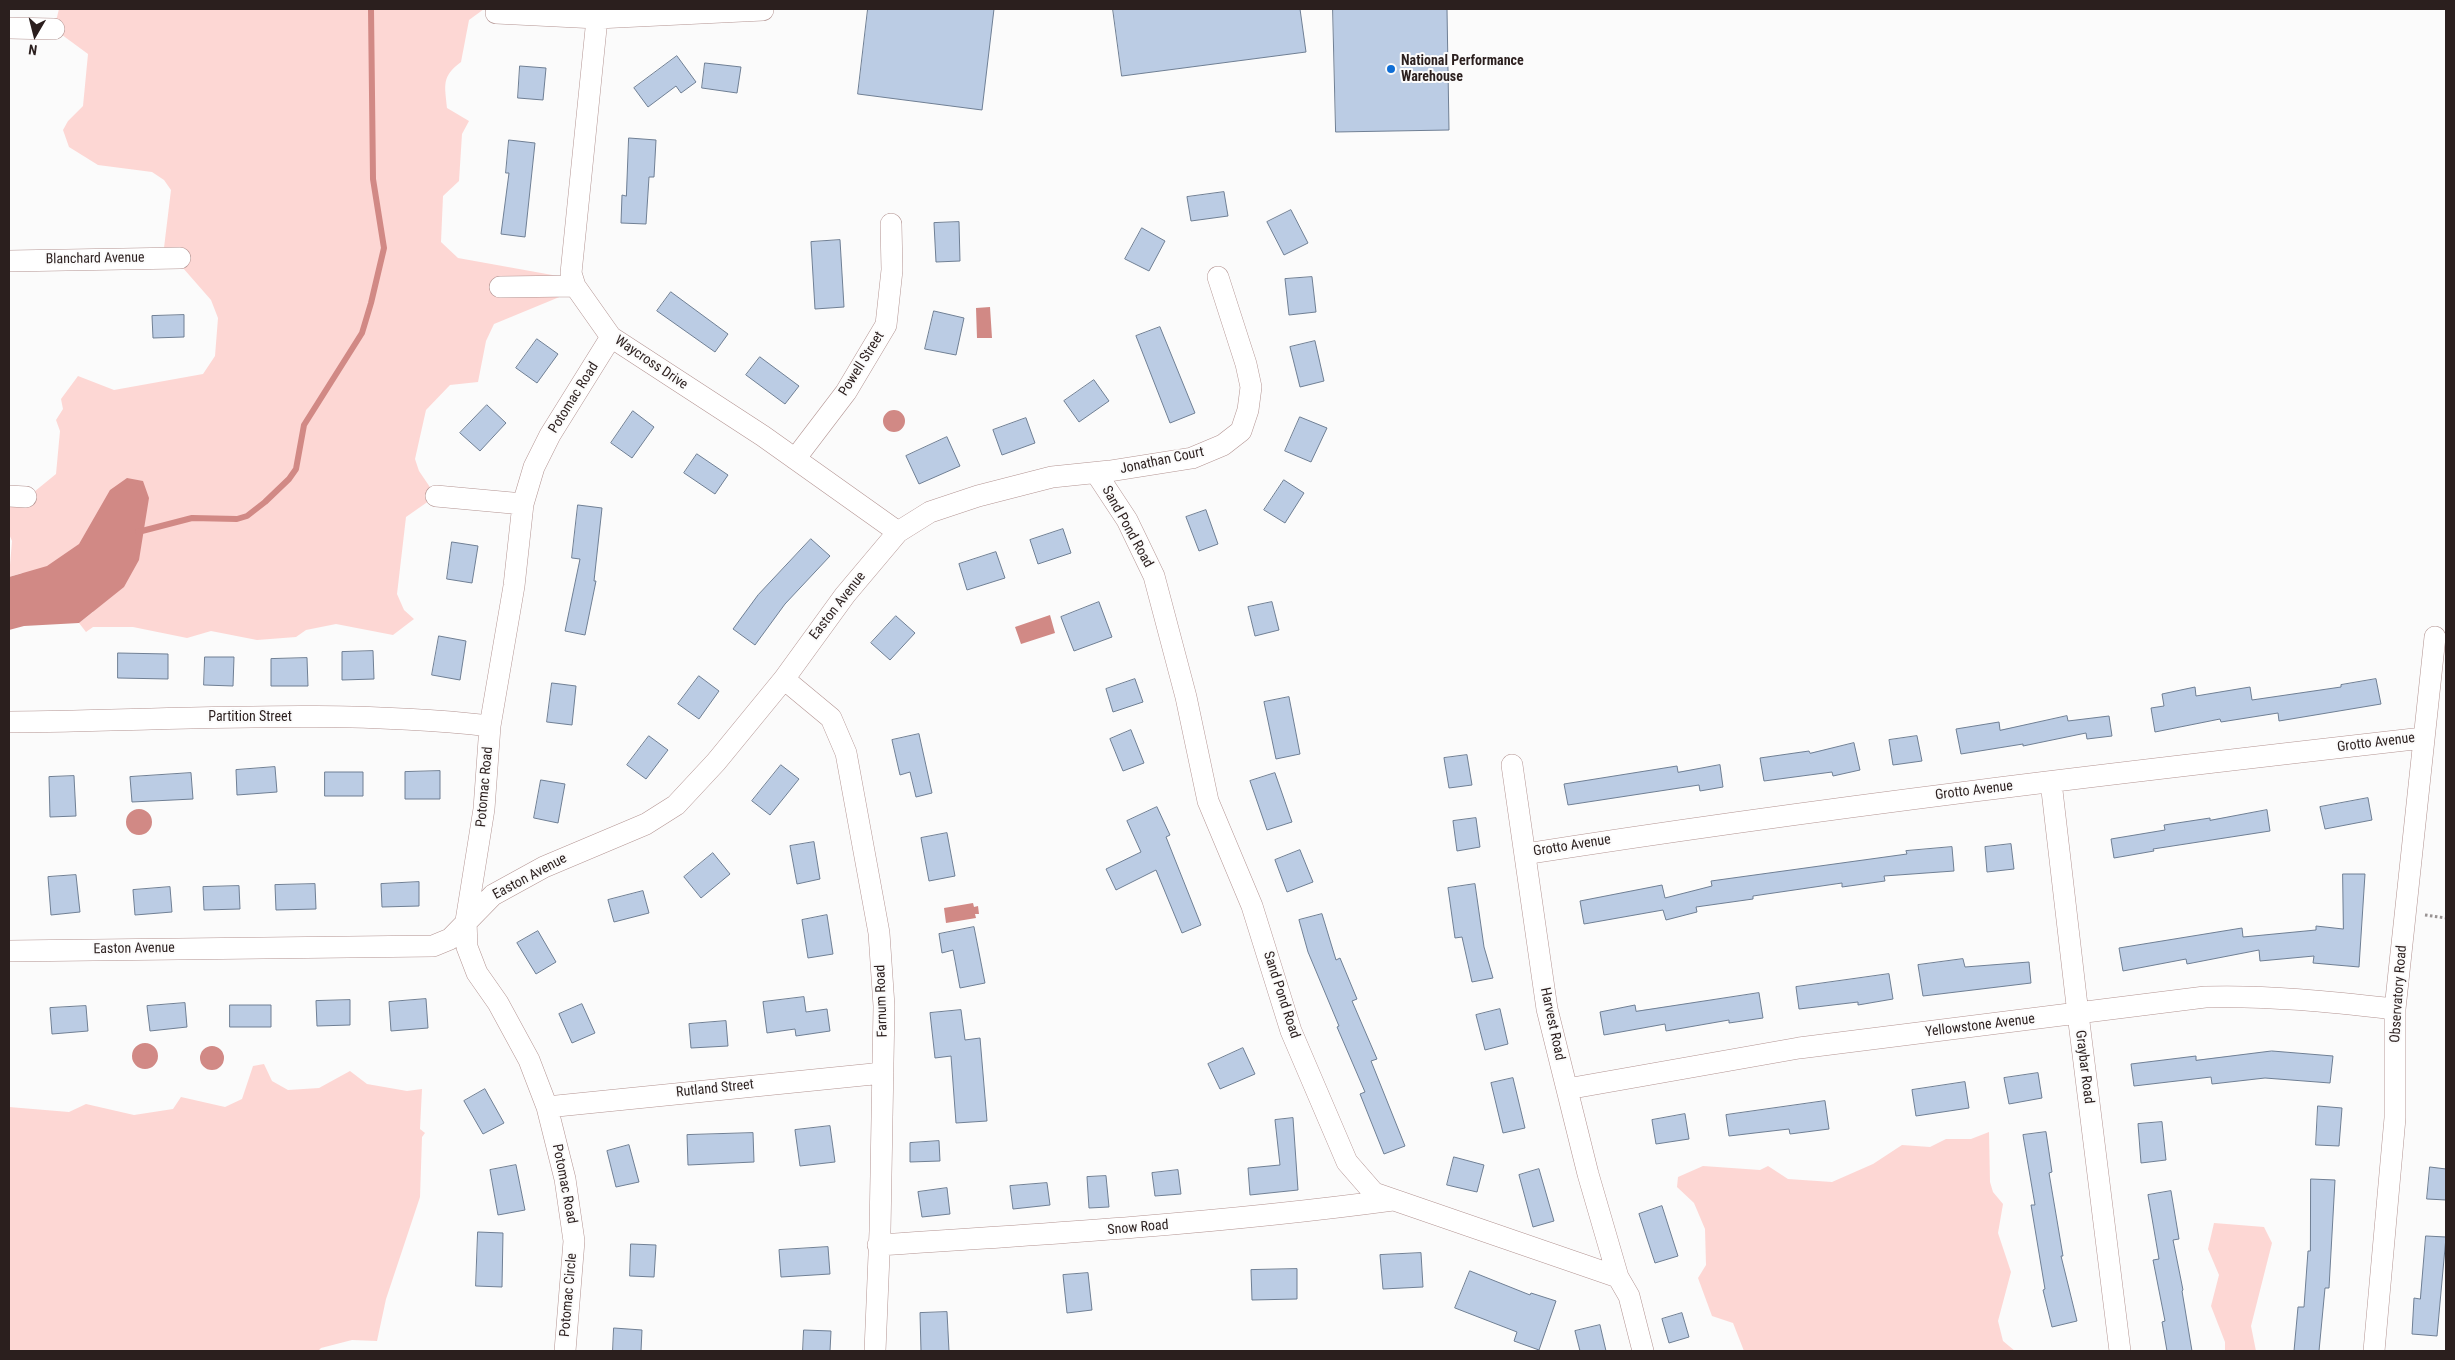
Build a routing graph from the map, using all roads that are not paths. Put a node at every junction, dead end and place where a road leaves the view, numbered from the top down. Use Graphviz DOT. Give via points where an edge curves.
graph roads {
  1 [pos="763,10"];
  2 [pos="496,13"];
  3 [pos="597,13"];
  4 [pos="9,28"];
  5 [pos="54,29"];
  6 [pos="892,224"];
  7 [pos="180,258"];
  8 [pos="9,261"];
  9 [pos="1218,278"];
  10 [pos="575,286"];
  11 [pos="500,287"];
  12 [pos="611,337"];
  13 [pos="795,459"];
  14 [pos="1096,473"];
  15 [pos="436,496"];
  16 [pos="522,504"];
  17 [pos="898,532"];
  18 [pos="2435,637"];
  19 [pos="784,678"];
  20 [pos="9,722"];
  21 [pos="490,726"];
  22 [pos="2423,738"];
  23 [pos="1512,765"];
  24 [pos="2052,782"];
  25 [pos="1526,854"];
  26 [pos="466,921"];
  27 [pos="9,952"];
  28 [pos="2395,1009"];
  29 [pos="2078,1014"];
  30 [pos="883,1073"];
  31 [pos="1567,1088"];
  32 [pos="547,1107"];
  33 [pos="1397,1200"];
  34 [pos="574,1239"];
  35 [pos="878,1244"];
  36 [pos="1618,1277"];
  37 [pos="565,1351"];
  38 [pos="875,1351"];
  39 [pos="1643,1351"];
  40 [pos="2120,1351"];
  41 [pos="2374,1351"];
  1 -- 3 [label="street"];
  2 -- 3 [label="street"];
  3 -- 10 [label="street, Waycross Drive" via="571,273"];
  4 -- 5 [label="street"];
  6 -- 13 [label="street, Powell Street" via="892,270 886,325 850,385"];
  7 -- 8 [label="street, Blanchard Avenue"];
  9 -- 14 [label="street, Jonathan Court" via="1251,387 1241,430 1223,446 1192,458"];
  10 -- 11 [label="street"];
  10 -- 12 [label="street, Waycross Drive"];
  12 -- 13 [label="street, Waycross Drive"];
  12 -- 16 [label="street, Potomac Road" via="550,435 534,467"];
  13 -- 17 [label="street, Waycross Drive"];
  14 -- 17 [label="street, Jonathan Court" via="1052,477 978,496 930,512"];
  14 -- 33 [label="street, Sand Pond Road" via="1126,520 1154,576 1186,697 1208,802 1252,906 1292,1031 1326,1117 1347,1162 1374,1193"];
  15 -- 16 [label="street"];
  16 -- 21 [label="street, Potomac Road" via="514,586"];
  17 -- 19 [label="street, Easton Avenue" via="845,595"];
  18 -- 22 [label="street, Observatory Road"];
  19 -- 26 [label="street, Easton Avenue" via="716,762 676,805 646,824 544,866 494,895"];
  19 -- 30 [label="street, Farnum Road" via="831,718 846,753 879,933 884,1006"];
  20 -- 21 [label="street, Partition Street" via="220,716 434,719"];
  21 -- 26 [label="street, Potomac Road" via="484,809"];
  22 -- 24 [label="street, Grotto Avenue"];
  22 -- 28 [label="street, Observatory Road"];
  23 -- 25 [label="street, Harvest Road"];
  24 -- 25 [label="street, Grotto Avenue" via="1701,826"];
  24 -- 29 [label="street, Graybar Road"];
  25 -- 31 [label="street, Harvest Road" via="1547,1010"];
  26 -- 27 [label="street, Easton Avenue" via="450,939 434,946"];
  26 -- 32 [label="street, Potomac Road" via="467,947 477,973 498,1003 529,1060"];
  28 -- 29 [label="street, Yellowstone Avenue" via="2236,996 2205,997"];
  28 -- 41 [label="street, Observatory Road" via="2395,1118"];
  29 -- 31 [label="street, Yellowstone Avenue" via="1799,1048"];
  29 -- 40 [label="street, Graybar Road"];
  30 -- 32 [label="street, Rutland Street"];
  30 -- 35 [label="street, Farnum Road"];
  31 -- 36 [label="street, Harvest Road"];
  32 -- 34 [label="street, Potomac Road" via="565,1179"];
  33 -- 35 [label="street, Snow Road" via="1283,1215 1148,1227"];
  33 -- 36 [label="street, Sand Pond Road"];
  34 -- 37 [label="street, Potomac Circle"];
  35 -- 38 [label="street, Farnum Road"];
  36 -- 39 [label="street" via="1629,1296"];
}
